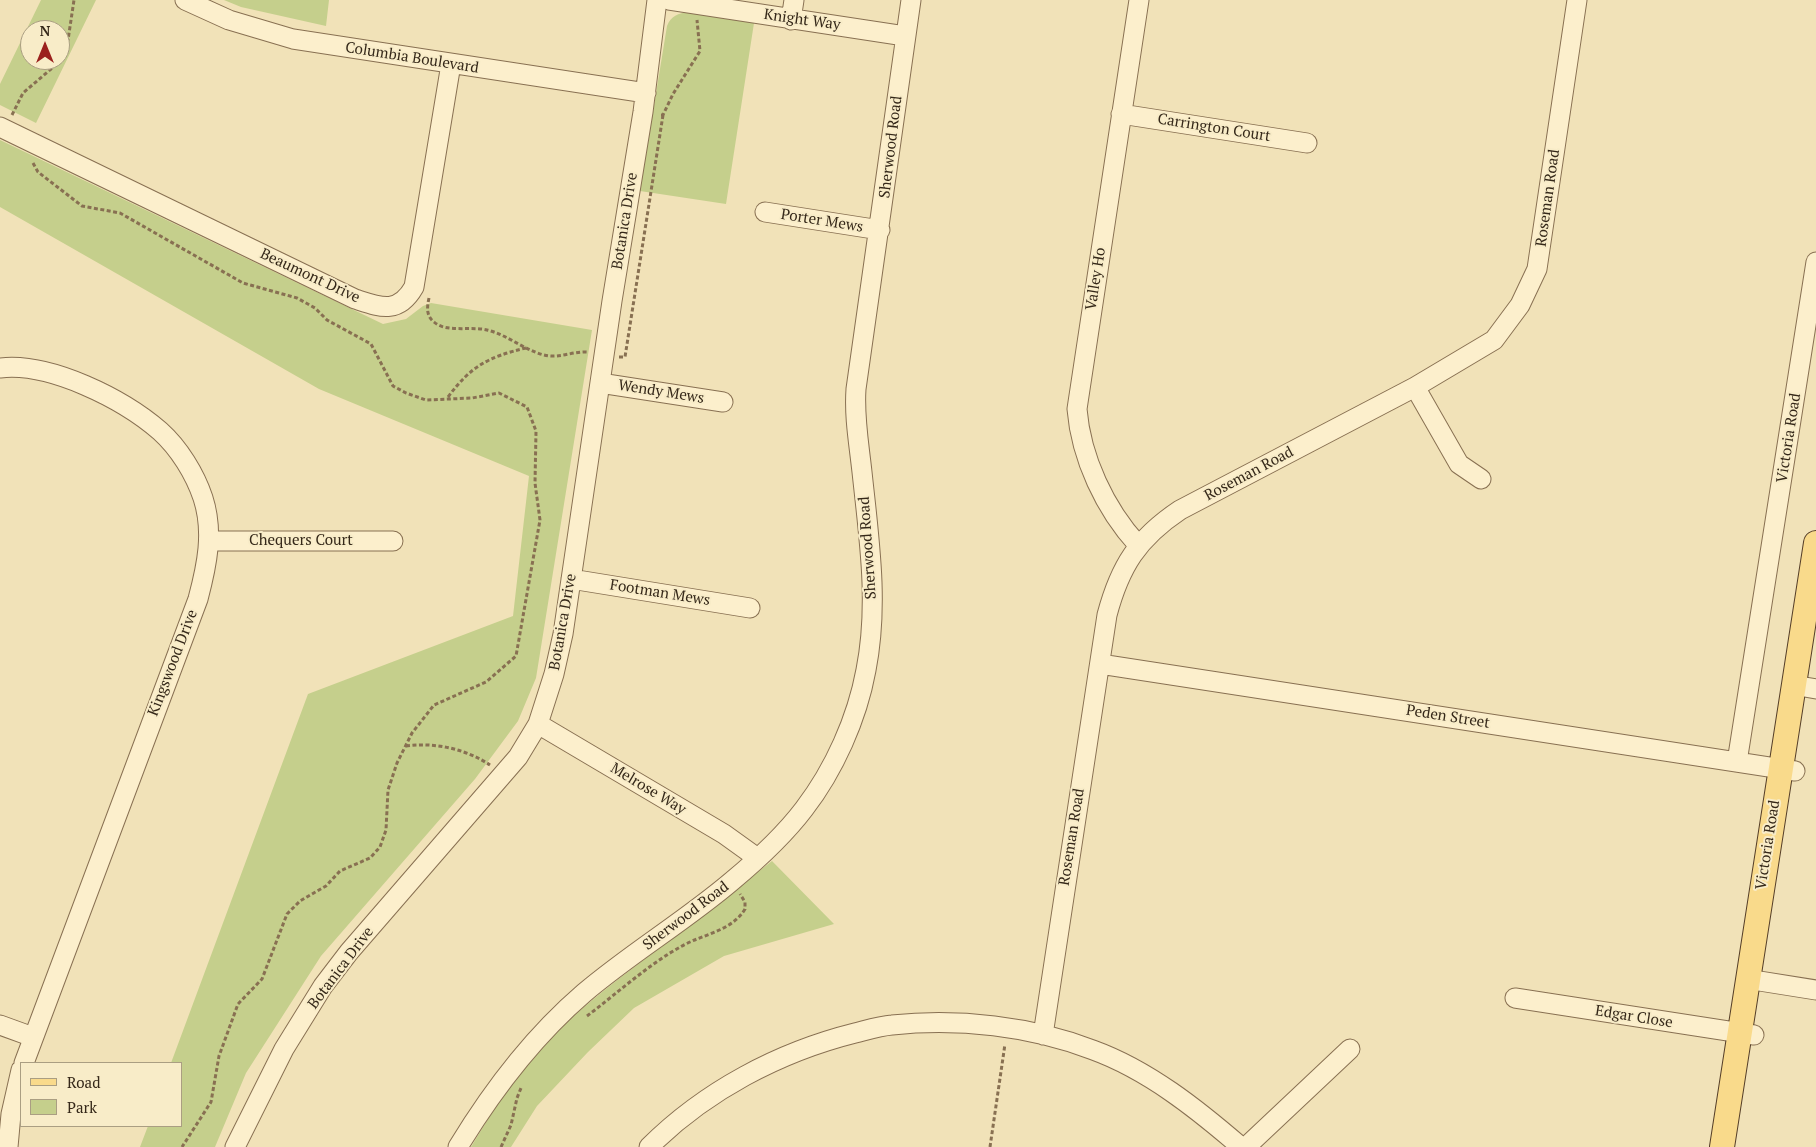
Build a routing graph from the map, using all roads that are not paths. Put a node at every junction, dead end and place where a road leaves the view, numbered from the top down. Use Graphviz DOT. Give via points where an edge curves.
graph roads {
  1 [pos="185,0"];
  2 [pos="658,0"];
  3 [pos="669,0"];
  4 [pos="794,0"];
  5 [pos="911,0"];
  6 [pos="1139,0"];
  7 [pos="1577,0"];
  8 [pos="791,20"];
  9 [pos="905,36"];
  10 [pos="451,64"];
  11 [pos="644,102"];
  12 [pos="1122,114"];
  13 [pos="2,128"];
  14 [pos="1307,143"];
  15 [pos="765,212"];
  16 [pos="880,230"];
  17 [pos="1816,262"];
  18 [pos="0,368"];
  19 [pos="600,383"];
  20 [pos="1415,387"];
  21 [pos="722,402"];
  22 [pos="1481,480"];
  23 [pos="210,541"];
  24 [pos="393,541"];
  25 [pos="1816,543"];
  26 [pos="1138,545"];
  27 [pos="571,579"];
  28 [pos="750,608"];
  29 [pos="1816,635"];
  30 [pos="1100,664"];
  31 [pos="1806,687"];
  32 [pos="538,724"];
  33 [pos="1737,762"];
  34 [pos="1788,770"];
  35 [pos="756,857"];
  36 [pos="1755,980"];
  37 [pos="1816,990"];
  38 [pos="1515,998"];
  39 [pos="0,1025"];
  40 [pos="1747,1034"];
  41 [pos="1043,1035"];
  42 [pos="33,1037"];
  43 [pos="1350,1049"];
  44 [pos="24,1062"];
  45 [pos="20,1074"];
  46 [pos="237,1146"];
  47 [pos="8,1147"];
  48 [pos="458,1147"];
  49 [pos="649,1147"];
  50 [pos="1241,1147"];
  51 [pos="1246,1147"];
  52 [pos="1722,1147"];
  53 [pos="1736,1147"];
  1 -- 10 [label="street, Columbia Boulevard" via="229,20 293,39"];
  2 -- 11 [label="street, Botanica Drive"];
  3 -- 8 [label="street, Knight Way"];
  4 -- 8 [label="street"];
  5 -- 9 [label="street, Sherwood Road"];
  6 -- 12 [label="street, Valley Ho"];
  7 -- 20 [label="street, Roseman Road" via="1538,269 1520,305 1494,340"];
  8 -- 9 [label="street, Knight Way"];
  9 -- 16 [label="street, Sherwood Road"];
  10 -- 11 [label="street, Columbia Boulevard"];
  10 -- 13 [label="street, Beaumont Drive" via="414,287 394,306 383,307 355,299"];
  11 -- 19 [label="street, Botanica Drive"];
  12 -- 14 [label="street, Carrington Court"];
  12 -- 26 [label="street, Valley Ho" via="1077,410 1091,469 1119,521"];
  15 -- 16 [label="street, Porter Mews"];
  16 -- 35 [label="street, Sherwood Road" via="855,404 873,571 872,624 866,672 852,720 834,761 804,809"];
  17 -- 33 [label="street, Victoria Road"];
  18 -- 23 [label="street, Kingswood Drive" via="34,370 71,379 105,395 160,432 193,475 203,500"];
  19 -- 21 [label="street, Wendy Mews"];
  19 -- 27 [label="street, Botanica Drive"];
  20 -- 22 [label="street" via="1460,464"];
  20 -- 26 [label="street, Roseman Road" via="1180,510"];
  23 -- 24 [label="street, Chequers Court"];
  23 -- 42 [label="street, Kingswood Drive" via="198,599"];
  25 -- 31 [label="main road, Victoria Road"];
  26 -- 30 [label="street, Roseman Road" via="1113,595"];
  27 -- 28 [label="street, Footman Mews"];
  27 -- 32 [label="street, Botanica Drive" via="554,674"];
  29 -- 31 [label="main road, Victoria Road"];
  30 -- 33 [label="street, Peden Street"];
  30 -- 41 [label="street, Roseman Road"];
  31 -- 34 [label="main road, Victoria Road"];
  32 -- 35 [label="street, Melrose Way" via="724,834"];
  32 -- 46 [label="street, Botanica Drive" via="504,776 349,952 323,986 284,1048"];
  33 -- 34 [label="street, Peden Street"];
  34 -- 36 [label="main road, Victoria Road"];
  35 -- 48 [label="street, Sherwood Road" via="732,881 584,993 525,1053 479,1112"];
  36 -- 37 [label="street"];
  36 -- 40 [label="main road, Victoria Road"];
  38 -- 40 [label="street, Edgar Close"];
  39 -- 42 [label="street"];
  40 -- 52 [label="main road, Victoria Road"];
  40 -- 53 [label="main road, Victoria Road"];
  41 -- 49 [label="street" via="959,1023 891,1025 821,1042 757,1069 703,1101"];
  41 -- 50 [label="street" via="1093,1049 1134,1069 1202,1114"];
  42 -- 44 [label="street, Kingswood Drive"];
  43 -- 51 [label="street"];
  45 -- 47 [label="street"];
}
